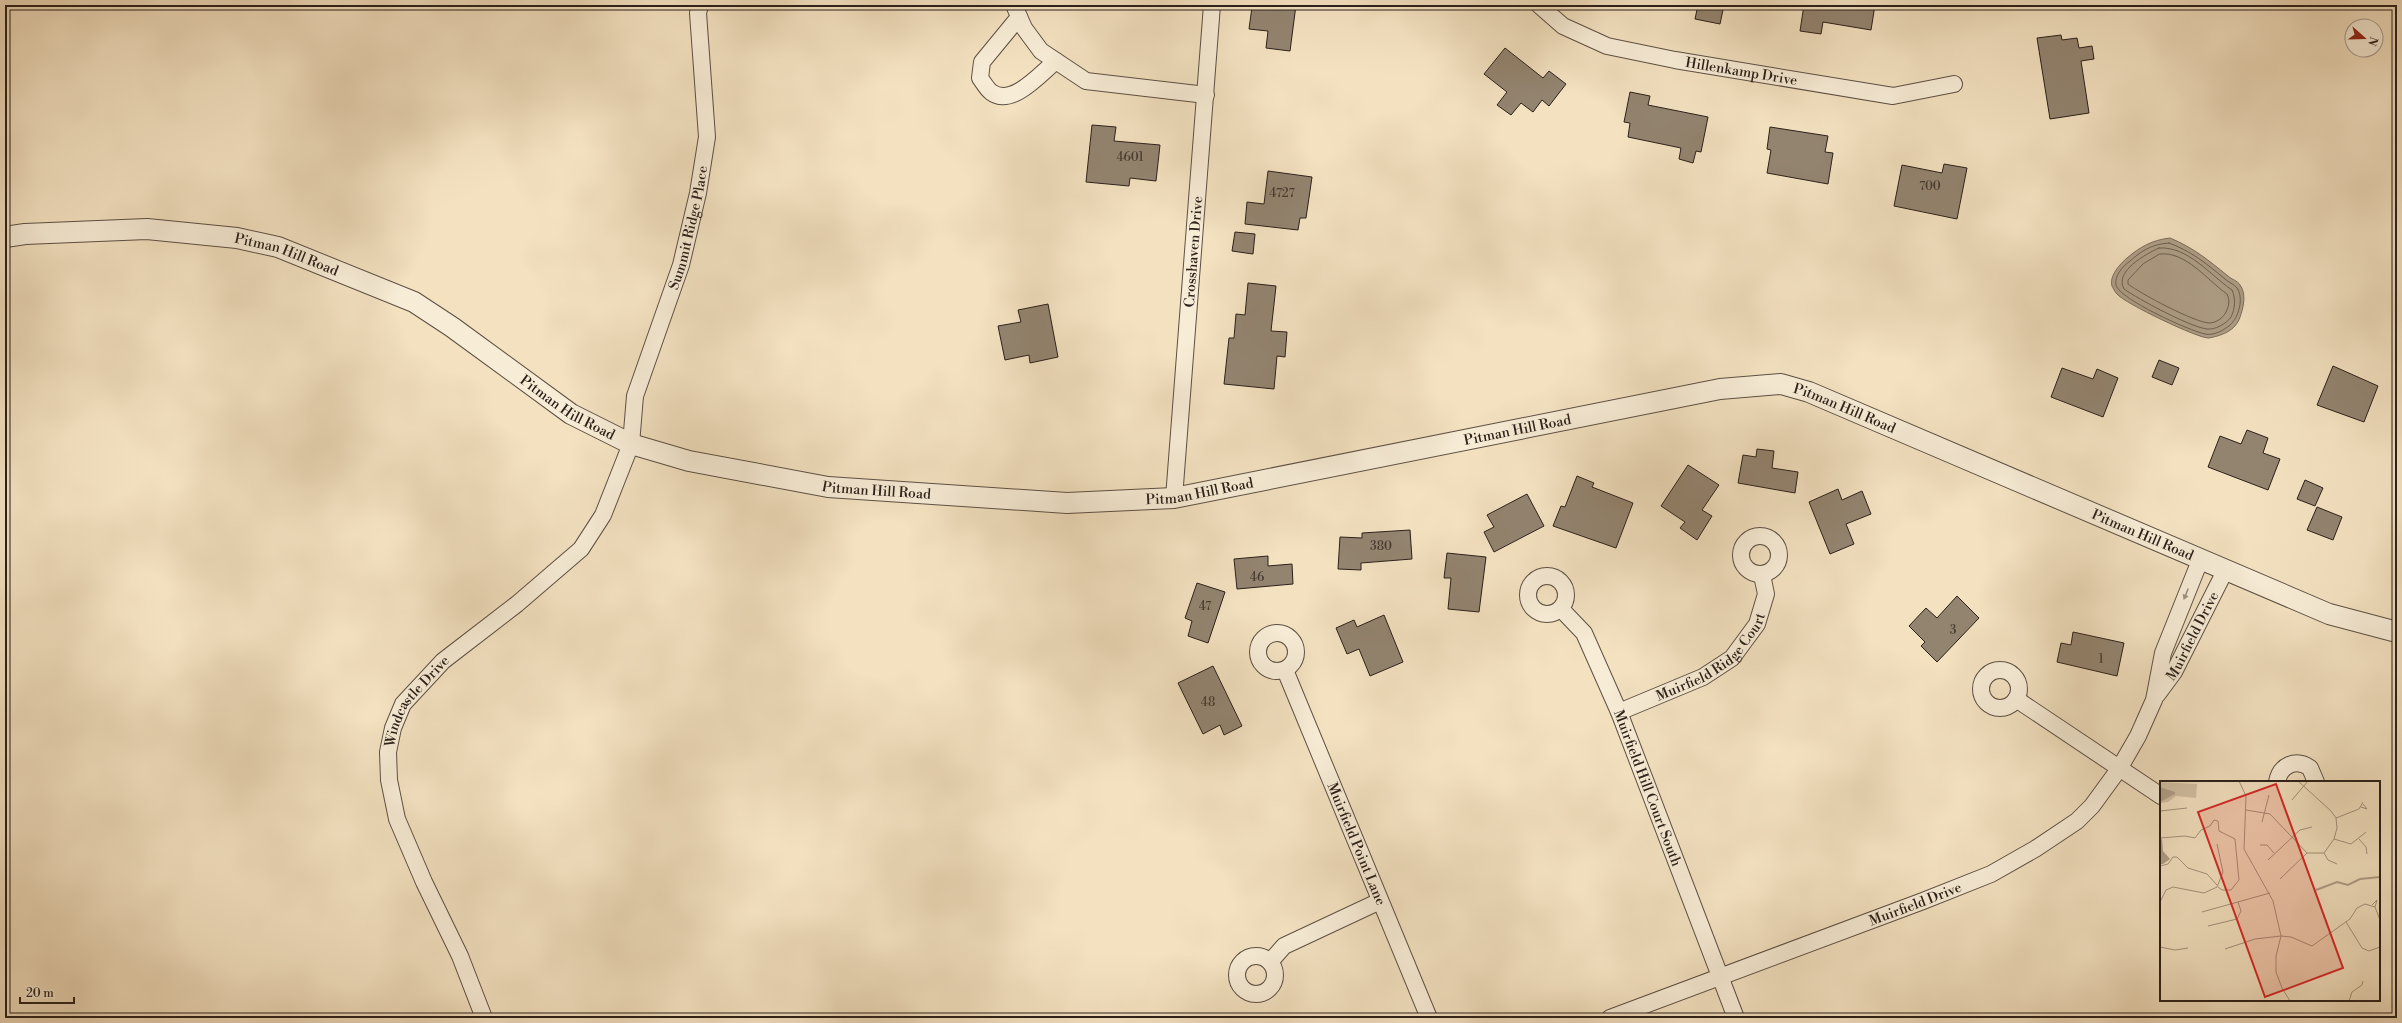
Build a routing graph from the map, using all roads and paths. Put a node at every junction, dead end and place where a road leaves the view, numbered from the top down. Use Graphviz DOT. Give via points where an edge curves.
graph roads {
  1 [pos="700,5"];
  2 [pos="1212,5"];
  3 [pos="1539,5"];
  4 [pos="1016,11"];
  5 [pos="1056,61"];
  6 [pos="1954,84"];
  7 [pos="1206,95"];
  8 [pos="5,237"];
  9 [pos="631,444"];
  10 [pos="1174,498"];
  11 [pos="2201,558"];
  12 [pos="2226,569"];
  13 [pos="1762,575"];
  14 [pos="1561,609"];
  15 [pos="2397,632"];
  16 [pos="1285,670"];
  17 [pos="2016,700"];
  18 [pos="2154,700"];
  19 [pos="1619,712"];
  20 [pos="2119,769"];
  21 [pos="2278,781"];
  22 [pos="2316,781"];
  23 [pos="2160,795"];
  24 [pos="1380,901"];
  25 [pos="1270,962"];
  26 [pos="1719,977"];
  27 [pos="484,1018"];
  28 [pos="1429,1018"];
  29 [pos="1610,1018"];
  30 [pos="1736,1018"];
  1 -- 9 [label="street, Summit Ridge Place" via="698,13 707,137 705,151 698,194 681,265 635,396"];
  2 -- 7 [label="street, Crosshaven Drive"];
  3 -- 6 [label="street, Hillenkamp Drive" via="1563,26 1606,46 1675,60 1893,96"];
  4 -- 5 [label="street" via="1024,28 1041,51"];
  4 -- 5 [label="street" via="982,62 980,78 992,93 1008,97 1023,90"];
  5 -- 7 [label="street" via="1086,81"];
  7 -- 10 [label="street, Crosshaven Drive"];
  8 -- 9 [label="street, Pitman Hill Road" via="147,229 237,238 278,247 414,302 571,414"];
  9 -- 10 [label="street, Pitman Hill Road" via="689,461 828,487 1067,503"];
  9 -- 27 [label="street, Windcastle Drive" via="603,515 581,549 517,604 443,662 403,704 393,728 388,752 389,780 397,820 460,956"];
  10 -- 11 [label="street, Pitman Hill Road" via="1720,389 1780,384 1809,392"];
  11 -- 12 [label="street, Pitman Hill Road"];
  11 -- 18 [label="street, Muirfield Drive, one-way" via="2163,653"];
  12 -- 15 [label="street, Pitman Hill Road" via="2329,614"];
  12 -- 18 [label="street, Muirfield Drive" via="2174,672"];
  13 -- 19 [label="street, Muirfield Ridge Court" via="1766,594 1757,624 1732,658 1703,677"];
  14 -- 19 [label="street, Muirfield Hill Court South" via="1584,633"];
  16 -- 24 [label="street, Muirfield Point Lane"];
  17 -- 20 [label="street"];
  18 -- 20 [label="street, Muirfield Drive" via="2130,753"];
  19 -- 26 [label="street, Muirfield Hill Court South"];
  20 -- 23 [label="street"];
  20 -- 26 [label="street, Muirfield Drive" via="2077,822 1991,874"];
  21 -- 22 [label="street" via="2278,775 2286,766 2299,763 2310,768"];
  24 -- 25 [label="street" via="1284,946"];
  24 -- 28 [label="street, Muirfield Point Lane"];
  26 -- 29 [label="street, Muirfield Drive"];
  26 -- 30 [label="street, Muirfield Hill Court South"];
}
